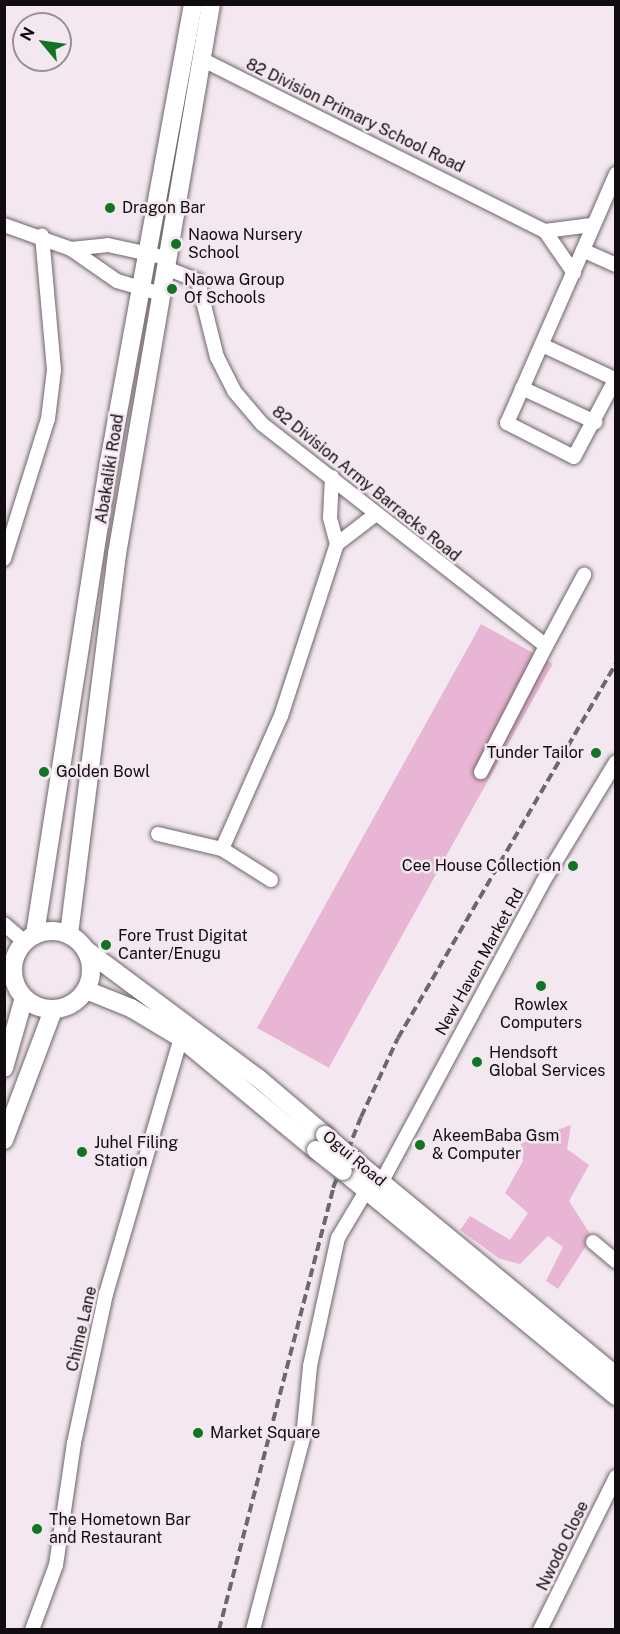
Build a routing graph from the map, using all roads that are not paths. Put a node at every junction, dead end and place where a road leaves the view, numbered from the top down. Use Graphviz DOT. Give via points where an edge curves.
graph roads {
  1 [pos="193,4"];
  2 [pos="211,4"];
  3 [pos="201,59"];
  4 [pos="615,174"];
  5 [pos="4,225"];
  6 [pos="592,225"];
  7 [pos="545,231"];
  8 [pos="42,236"];
  9 [pos="71,249"];
  10 [pos="583,250"];
  11 [pos="148,252"];
  12 [pos="167,263"];
  13 [pos="615,265"];
  14 [pos="574,273"];
  15 [pos="141,289"];
  16 [pos="161,294"];
  17 [pos="542,345"];
  18 [pos="615,378"];
  19 [pos="522,388"];
  20 [pos="595,422"];
  21 [pos="332,477"];
  22 [pos="376,514"];
  23 [pos="337,544"];
  24 [pos="4,559"];
  25 [pos="584,575"];
  26 [pos="546,646"];
  27 [pos="615,762"];
  28 [pos="481,771"];
  29 [pos="158,834"];
  30 [pos="222,849"];
  31 [pos="271,880"];
  32 [pos="4,924"];
  33 [pos="69,934"];
  34 [pos="30,938"];
  35 [pos="86,950"];
  36 [pos="86,990"];
  37 [pos="24,998"];
  38 [pos="53,1010"];
  39 [pos="181,1038"];
  40 [pos="4,1068"];
  41 [pos="4,1140"];
  42 [pos="320,1143"];
  43 [pos="374,1187"];
  44 [pos="593,1242"];
  45 [pos="466,1260"];
  46 [pos="615,1261"];
  47 [pos="615,1376"];
  48 [pos="615,1396"];
  49 [pos="615,1477"];
  50 [pos="32,1629"];
  51 [pos="253,1629"];
  52 [pos="540,1629"];
  1 -- 11 [label="main road, Abakaliki Road"];
  2 -- 3 [label="main road, Abakaliki Road"];
  3 -- 7 [label="street, 82 Division Primary School Road"];
  3 -- 12 [label="main road, Abakaliki Road"];
  4 -- 6 [label="street"];
  5 -- 8 [label="street"];
  6 -- 7 [label="street"];
  6 -- 10 [label="street"];
  7 -- 14 [label="street"];
  8 -- 9 [label="street"];
  8 -- 24 [label="street" via="54,370 48,419"];
  9 -- 11 [label="street" via="108,245"];
  9 -- 15 [label="street" via="106,276"];
  10 -- 13 [label="street"];
  10 -- 14 [label="street"];
  11 -- 12 [label="street"];
  11 -- 15 [label="main road, Abakaliki Road"];
  12 -- 16 [label="main road, Abakaliki Road"];
  12 -- 21 [label="street, 82 Division Army Barracks Road" via="198,281 218,357 242,402 262,424"];
  14 -- 17 [label="street"];
  15 -- 16 [label="street"];
  15 -- 34 [label="main road, Abakaliki Road"];
  16 -- 33 [label="main road, Abakaliki Road" via="117,554"];
  17 -- 18 [label="street"];
  17 -- 19 [label="street"];
  18 -- 20 [label="street"];
  19 -- 20 [label="street"];
  19 -- 20 [label="street" via="508,417 510,428 569,457 580,452"];
  21 -- 22 [label="street, 82 Division Army Barracks Road"];
  21 -- 23 [label="street" via="330,518"];
  22 -- 23 [label="street"];
  22 -- 26 [label="street, 82 Division Army Barracks Road"];
  23 -- 30 [label="street" via="281,717"];
  25 -- 26 [label="street"];
  26 -- 28 [label="street"];
  27 -- 43 [label="street, New Haven Market Rd" via="543,882"];
  29 -- 30 [label="street"];
  30 -- 31 [label="street"];
  32 -- 34 [label="street"];
  33 -- 34 [label="main road"];
  33 -- 35 [label="main road"];
  34 -- 37 [label="main road" via="12,972"];
  35 -- 36 [label="main road" via="91,975"];
  35 -- 42 [label="main road, Ogui Road" via="249,1071"];
  36 -- 38 [label="main road" via="72,1004"];
  36 -- 39 [label="main road, Ogui Road" via="131,1008"];
  37 -- 38 [label="main road"];
  37 -- 40 [label="main road"];
  38 -- 41 [label="main road"];
  39 -- 42 [label="main road, Ogui Road"];
  39 -- 50 [label="street, Chime Lane" via="106,1293 74,1443 56,1565"];
  42 -- 43 [label="main road, Ogui Road, bridge"];
  43 -- 45 [label="main road, Ogui Road"];
  43 -- 51 [label="street, New Haven Market Rd" via="346,1219 327,1281 303,1438"];
  44 -- 46 [label="street"];
  45 -- 47 [label="main road, Ogui Road"];
  45 -- 48 [label="main road, Ogui Road"];
  49 -- 52 [label="street, Nwodo Close"];
}
